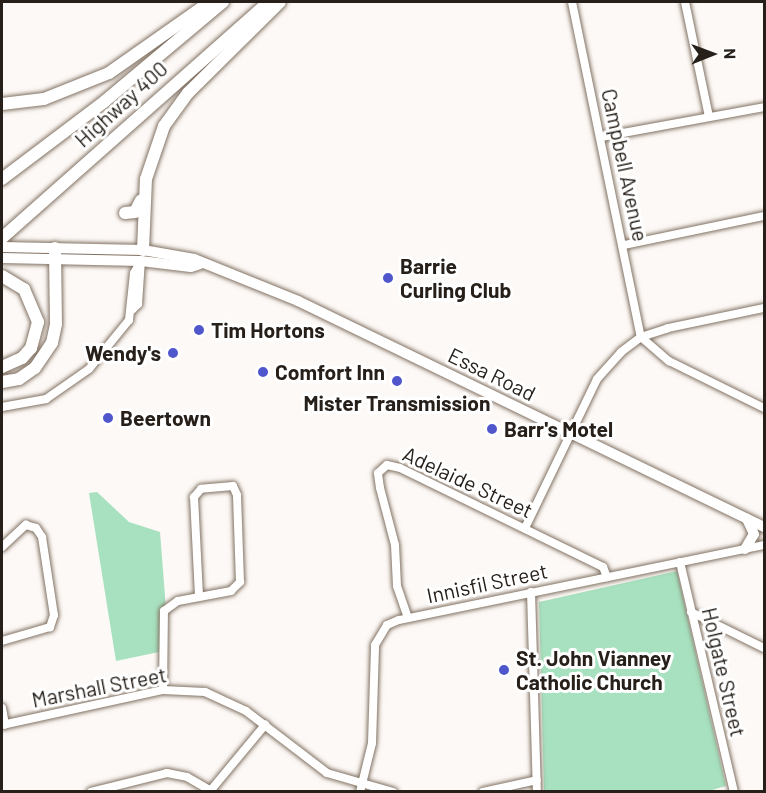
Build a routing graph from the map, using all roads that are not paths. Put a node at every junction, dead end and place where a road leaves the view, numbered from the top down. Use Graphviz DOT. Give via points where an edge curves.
graph roads {
  1 [pos="210,2"];
  2 [pos="223,2"];
  3 [pos="269,2"];
  4 [pos="280,2"];
  5 [pos="572,2"];
  6 [pos="686,2"];
  7 [pos="2,104"];
  8 [pos="765,107"];
  9 [pos="709,117"];
  10 [pos="601,137"];
  11 [pos="2,179"];
  12 [pos="146,179"];
  13 [pos="125,213"];
  14 [pos="765,216"];
  15 [pos="2,238"];
  16 [pos="624,245"];
  17 [pos="2,247"];
  18 [pos="56,254"];
  19 [pos="142,255"];
  20 [pos="2,258"];
  21 [pos="2,276"];
  22 [pos="765,308"];
  23 [pos="641,337"];
  24 [pos="2,367"];
  25 [pos="2,382"];
  26 [pos="2,407"];
  27 [pos="765,408"];
  28 [pos="569,433"];
  29 [pos="747,518"];
  30 [pos="765,527"];
  31 [pos="525,528"];
  32 [pos="765,545"];
  33 [pos="2,547"];
  34 [pos="745,549"];
  35 [pos="680,562"];
  36 [pos="607,577"];
  37 [pos="531,592"];
  38 [pos="199,597"];
  39 [pos="691,612"];
  40 [pos="408,618"];
  41 [pos="2,641"];
  42 [pos="765,648"];
  43 [pos="163,690"];
  44 [pos="2,708"];
  45 [pos="3,725"];
  46 [pos="265,725"];
  47 [pos="537,780"];
  48 [pos="361,787"];
  49 [pos="212,791"];
  50 [pos="91,792"];
  51 [pos="393,792"];
  52 [pos="483,792"];
  53 [pos="537,792"];
  54 [pos="734,792"];
  1 -- 7 [label="highway" via="109,73 44,99"];
  2 -- 11 [label="highway, Highway 400" via="105,101"];
  3 -- 15 [label="highway, Highway 400"];
  4 -- 12 [label="highway" via="188,93 164,126"];
  5 -- 10 [label="street, Campbell Avenue"];
  6 -- 9 [label="street"];
  8 -- 9 [label="street"];
  9 -- 10 [label="street"];
  10 -- 16 [label="street, Campbell Avenue"];
  12 -- 13 [label="highway" via="139,209"];
  12 -- 19 [label="highway"];
  14 -- 16 [label="street"];
  16 -- 23 [label="street, Campbell Avenue"];
  17 -- 18 [label="main road, Essa Road"];
  18 -- 19 [label="main road, Essa Road"];
  18 -- 19 [label="main road, Essa Road" via="70,248"];
  18 -- 20 [label="main road, Essa Road"];
  18 -- 25 [label="highway" via="56,324 52,343 34,368 19,379"];
  19 -- 26 [label="street" via="134,273 131,311 123,332 77,379 46,399"];
  19 -- 28 [label="main road, Essa Road" via="200,264 298,301"];
  21 -- 24 [label="highway" via="24,289 38,322 31,348 22,358"];
  22 -- 23 [label="street"];
  23 -- 27 [label="street" via="669,361"];
  23 -- 28 [label="street" via="597,379"];
  28 -- 29 [label="main road, Essa Road"];
  28 -- 31 [label="street"];
  29 -- 30 [label="main road, Essa Road"];
  29 -- 34 [label="main road" via="754,534"];
  31 -- 36 [label="street, Adelaide Street" via="603,567"];
  31 -- 40 [label="street, Adelaide Street" via="387,465 378,473 380,488 394,545 397,586"];
  32 -- 34 [label="street, Innisfil Street"];
  33 -- 41 [label="street" via="26,525 36,528 42,537 54,615 50,627"];
  34 -- 35 [label="street, Innisfil Street"];
  35 -- 36 [label="street, Innisfil Street"];
  35 -- 39 [label="street, Holgate Street"];
  36 -- 37 [label="street, Innisfil Street"];
  37 -- 40 [label="street, Innisfil Street"];
  37 -- 47 [label="street"];
  38 -- 38 [label="street" via="231,591 240,582 237,495 233,486 201,489 194,497"];
  38 -- 43 [label="street" via="178,601 164,611"];
  39 -- 42 [label="street"];
  39 -- 54 [label="street, Holgate Street"];
  40 -- 48 [label="street, Innisfil Street" via="387,625 377,639 372,743"];
  43 -- 45 [label="street, Marshall Street"];
  43 -- 46 [label="street, Marshall Street" via="205,692 246,711"];
  44 -- 45 [label="street"];
  46 -- 48 [label="street, Marshall Street" via="322,770"];
  46 -- 49 [label="street"];
  47 -- 52 [label="street"];
  47 -- 53 [label="street"];
  48 -- 51 [label="street, Marshall Street"];
  49 -- 50 [label="street" via="187,777 167,773"];
}
